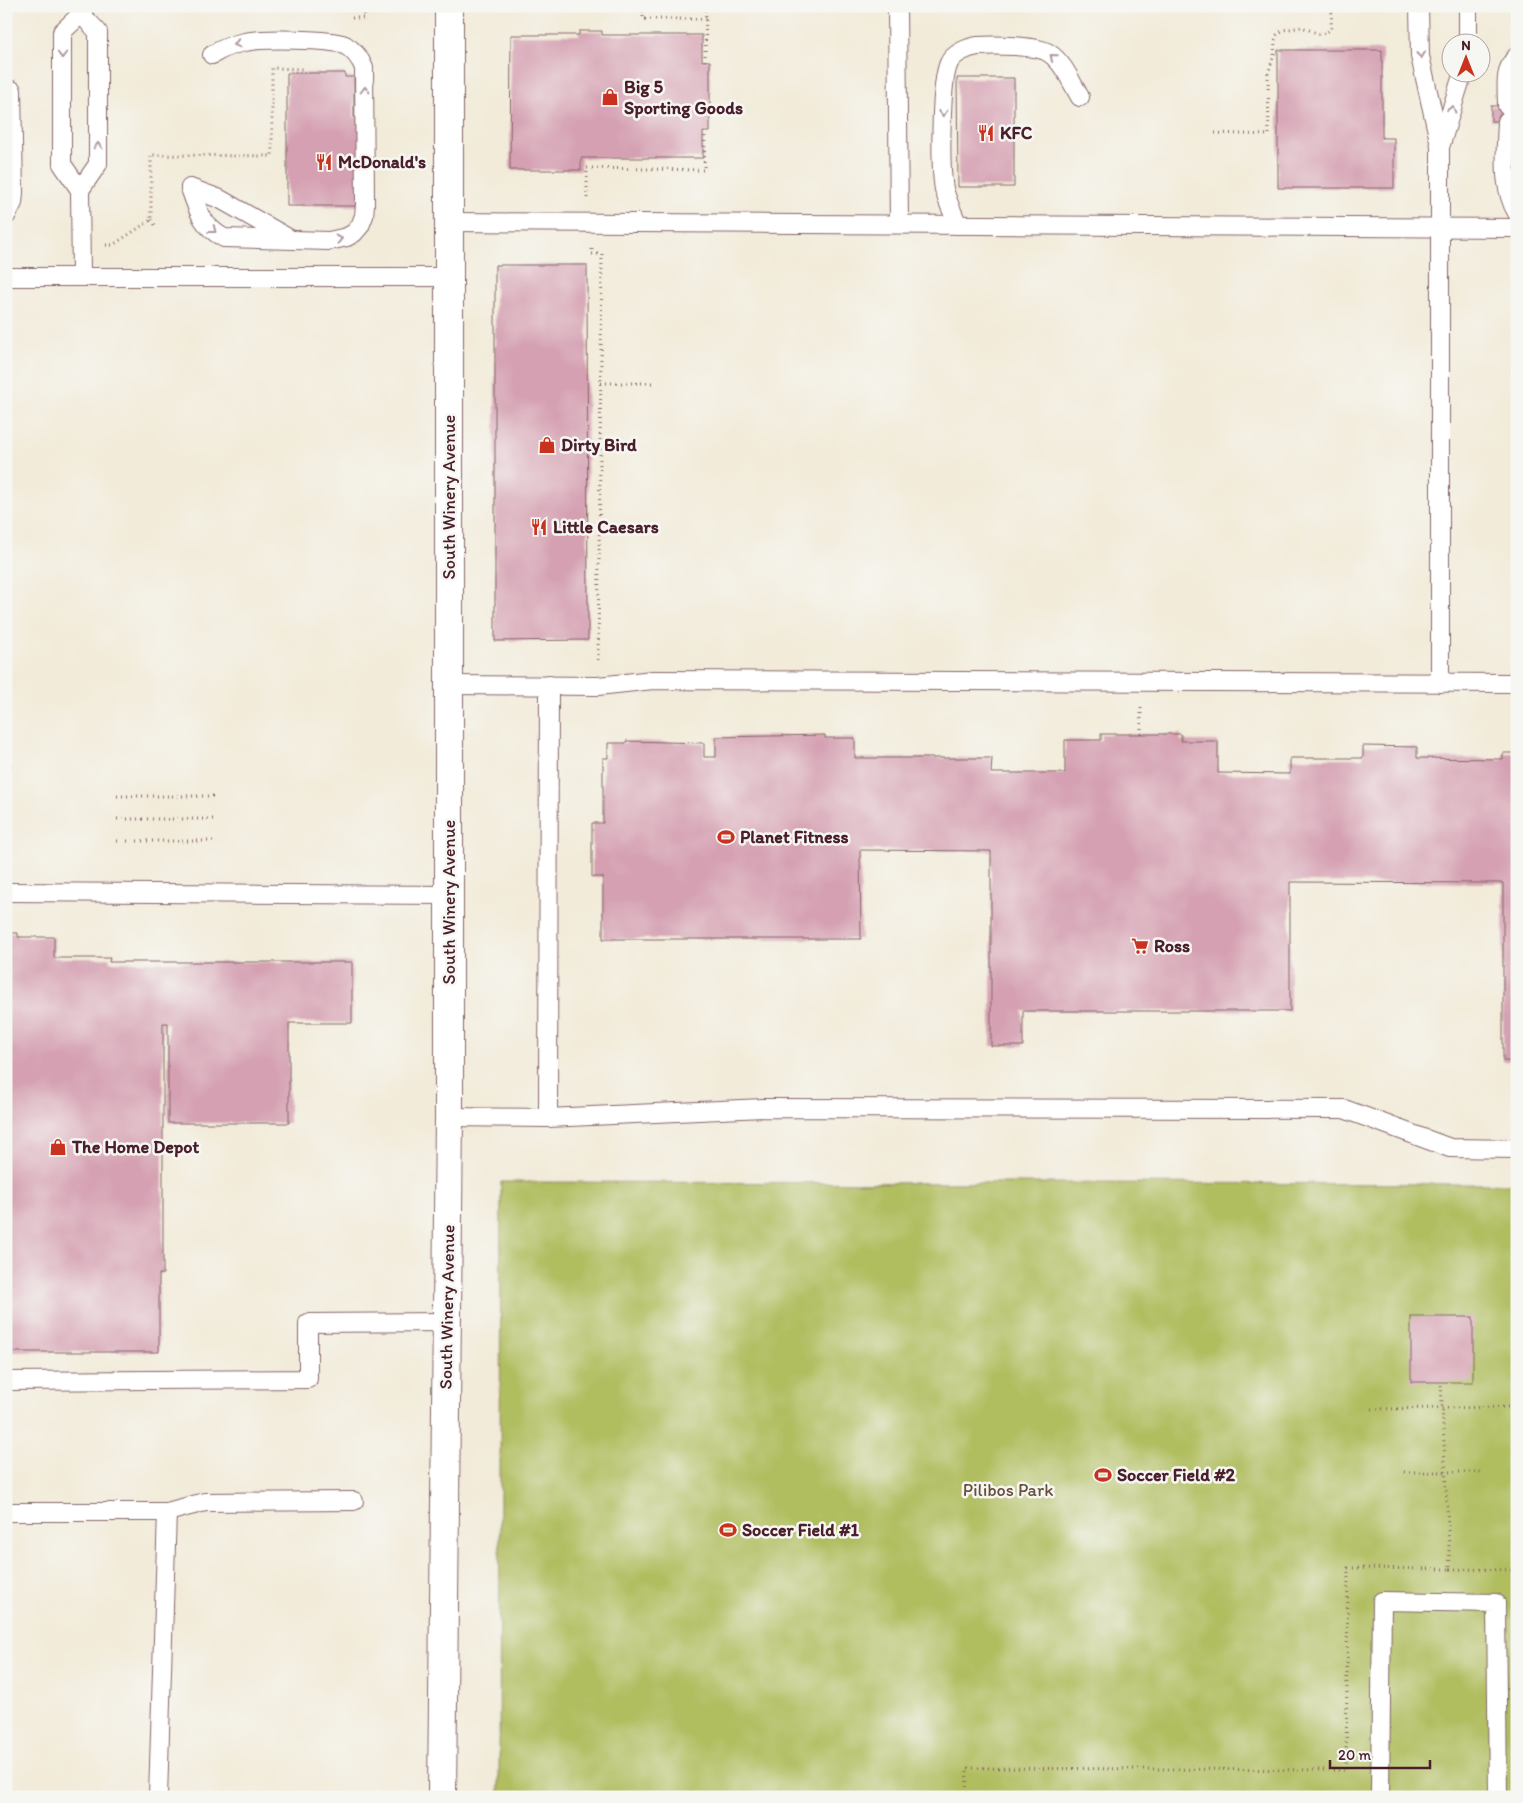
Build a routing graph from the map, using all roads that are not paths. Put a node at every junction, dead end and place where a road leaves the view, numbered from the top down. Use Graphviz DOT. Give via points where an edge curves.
graph roads {
  1 [pos="450,6"];
  2 [pos="897,6"];
  3 [pos="1419,6"];
  4 [pos="1468,6"];
  5 [pos="81,10"];
  6 [pos="1468,32"];
  7 [pos="212,54"];
  8 [pos="1517,56"];
  9 [pos="1460,82"];
  10 [pos="12,90"];
  11 [pos="1080,97"];
  12 [pos="1440,144"];
  13 [pos="80,190"];
  14 [pos="1517,213"];
  15 [pos="6,216"];
  16 [pos="450,222"];
  17 [pos="899,224"];
  18 [pos="958,225"];
  19 [pos="1441,227"];
  20 [pos="1517,228"];
  21 [pos="290,240"];
  22 [pos="6,277"];
  23 [pos="81,277"];
  24 [pos="450,277"];
  25 [pos="1440,683"];
  26 [pos="1517,683"];
  27 [pos="449,685"];
  28 [pos="549,685"];
  29 [pos="6,892"];
  30 [pos="448,895"];
  31 [pos="448,1117"];
  32 [pos="548,1118"];
  33 [pos="1517,1149"];
  34 [pos="447,1322"];
  35 [pos="6,1381"];
  36 [pos="354,1501"];
  37 [pos="6,1512"];
  38 [pos="167,1512"];
  39 [pos="158,1797"];
  40 [pos="442,1797"];
  41 [pos="1380,1797"];
  42 [pos="1498,1797"];
  1 -- 16 [label="street, South Winery Avenue"];
  2 -- 17 [label="lane"];
  3 -- 12 [label="lane, one-way" via="1420,56"];
  4 -- 6 [label="lane"];
  13 -- 5 [label="lane, one-way" via="98,164 98,32"];
  5 -- 13 [label="lane, one-way" via="62,32 62,164"];
  21 -- 7 [label="lane, one-way" via="329,241 346,237 354,233 364,216 364,68 361,59 343,44 329,41 255,40 231,45"];
  8 -- 14 [label="lane" via="1510,63 1508,72 1506,182"];
  12 -- 9 [label="lane, one-way"];
  10 -- 15 [label="lane" via="14,193"];
  11 -- 18 [label="lane, one-way" via="1058,61 1035,47 978,46 958,53 950,61 943,84 942,175"];
  12 -- 19 [label="lane"];
  13 -- 23 [label="lane"];
  16 -- 17 [label="lane"];
  16 -- 24 [label="street, South Winery Avenue"];
  17 -- 18 [label="lane"];
  18 -- 19 [label="lane"];
  19 -- 20 [label="lane"];
  19 -- 25 [label="lane"];
  21 -- 21 [label="lane, one-way" via="220,199 190,188 204,223 212,232 238,240"];
  22 -- 23 [label="lane"];
  23 -- 24 [label="lane"];
  24 -- 27 [label="street, South Winery Avenue"];
  25 -- 26 [label="lane"];
  25 -- 28 [label="lane" via="654,680 598,686"];
  27 -- 28 [label="lane"];
  27 -- 30 [label="street, South Winery Avenue"];
  28 -- 32 [label="lane"];
  29 -- 30 [label="lane"];
  30 -- 31 [label="street, South Winery Avenue"];
  31 -- 32 [label="lane"];
  31 -- 34 [label="street, South Winery Avenue"];
  32 -- 33 [label="lane" via="764,1108 1344,1109 1450,1148"];
  34 -- 35 [label="lane" via="308,1324 308,1379"];
  34 -- 40 [label="street, South Winery Avenue"];
  36 -- 38 [label="lane" via="205,1502"];
  37 -- 38 [label="lane"];
  38 -- 39 [label="lane"];
  41 -- 42 [label="lane" via="1382,1601 1496,1603"];
}
